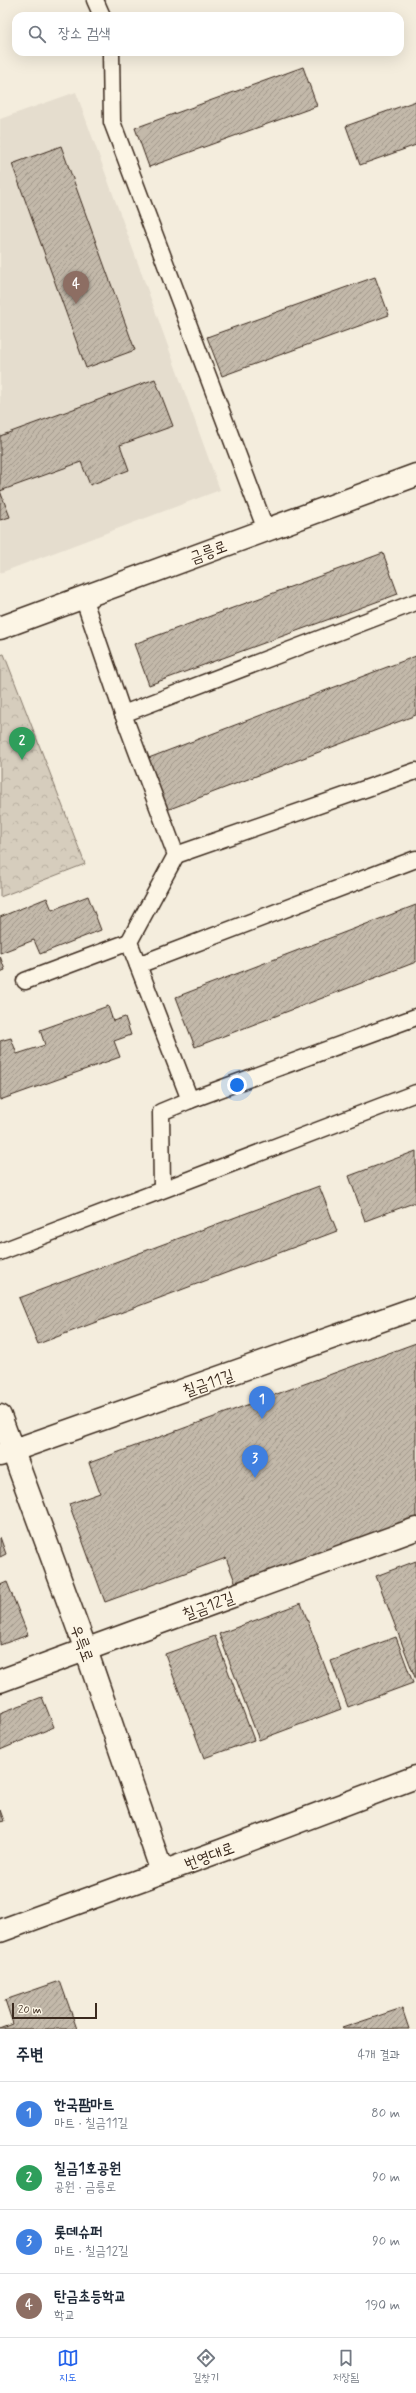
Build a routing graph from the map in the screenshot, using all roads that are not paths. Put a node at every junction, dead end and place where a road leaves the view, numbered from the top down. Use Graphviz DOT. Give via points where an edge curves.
graph roads {
  1 [pos="95,0"];
  2 [pos="100,12"];
  3 [pos="111,56"];
  4 [pos="416,477"];
  5 [pos="266,530"];
  6 [pos="83,597"];
  7 [pos="416,602"];
  8 [pos="0,628"];
  9 [pos="122,714"];
  10 [pos="416,771"];
  11 [pos="176,855"];
  12 [pos="416,859"];
  13 [pos="129,942"];
  14 [pos="138,965"];
  15 [pos="25,981"];
  16 [pos="416,1017"];
  17 [pos="416,1093"];
  18 [pos="190,1100"];
  19 [pos="162,1189"];
  20 [pos="0,1252"];
  21 [pos="416,1308"];
  22 [pos="0,1416"];
  23 [pos="6,1453"];
  24 [pos="416,1529"];
  25 [pos="86,1650"];
  26 [pos="0,1681"];
  27 [pos="416,1777"];
  28 [pos="162,1872"];
  29 [pos="0,1931"];
  1 -- 2 [label="lane"];
  3 -- 5 [label="lane" via="112,122"];
  4 -- 5 [label="street, 금릉로"];
  5 -- 6 [label="street, 금릉로"];
  6 -- 8 [label="street, 금릉로"];
  6 -- 9 [label="lane"];
  7 -- 9 [label="lane"];
  9 -- 11 [label="lane"];
  10 -- 11 [label="lane"];
  11 -- 13 [label="lane"];
  12 -- 14 [label="lane"];
  13 -- 14 [label="lane"];
  13 -- 15 [label="lane"];
  14 -- 18 [label="lane"];
  16 -- 18 [label="lane"];
  17 -- 19 [label="lane"];
  18 -- 19 [label="lane" via="161,1112"];
  19 -- 20 [label="lane"];
  21 -- 23 [label="street, 칠금11길"];
  22 -- 23 [label="street, 우륵로"];
  23 -- 25 [label="street, 우륵로"];
  24 -- 25 [label="street, 칠금12길"];
  25 -- 26 [label="street, 칠금12길"];
  25 -- 28 [label="street, 우륵로"];
  27 -- 28 [label="street, 번영대로"];
  28 -- 29 [label="street, 번영대로"];
}
